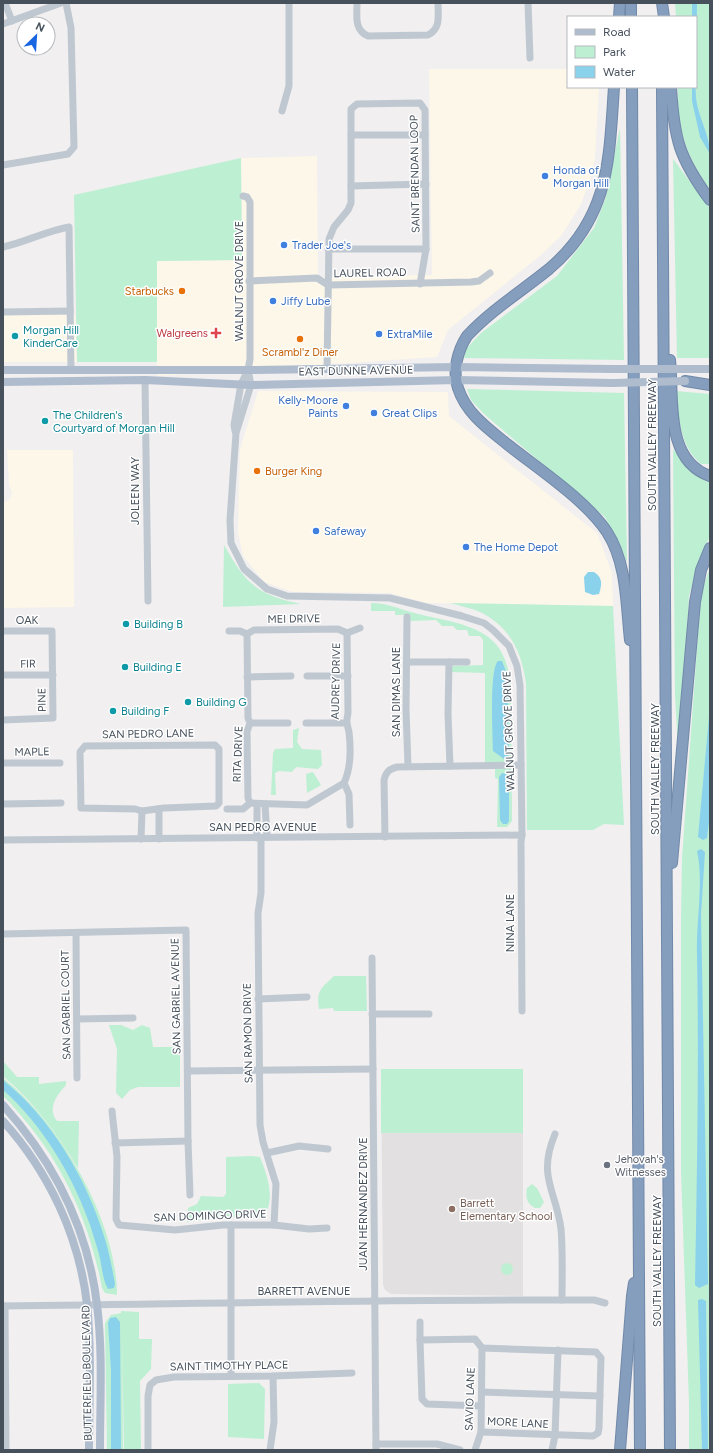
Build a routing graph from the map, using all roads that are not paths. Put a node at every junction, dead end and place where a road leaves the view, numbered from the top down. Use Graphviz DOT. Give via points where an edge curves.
graph roads {
  1 [pos="5,3"];
  2 [pos="62,3"];
  3 [pos="66,3"];
  4 [pos="289,3"];
  5 [pos="357,3"];
  6 [pos="438,3"];
  7 [pos="528,3"];
  8 [pos="620,3"];
  9 [pos="631,3"];
  10 [pos="661,3"];
  11 [pos="619,16"];
  12 [pos="631,16"];
  13 [pos="662,16"];
  14 [pos="12,21"];
  15 [pos="3,24"];
  16 [pos="530,58"];
  17 [pos="614,88"];
  18 [pos="632,88"];
  19 [pos="662,88"];
  20 [pos="671,88"];
  21 [pos="282,111"];
  22 [pos="351,135"];
  23 [pos="425,135"];
  24 [pos="3,165"];
  25 [pos="426,184"];
  26 [pos="351,186"];
  27 [pos="243,196"];
  28 [pos="710,200"];
  29 [pos="3,247"];
  30 [pos="328,249"];
  31 [pos="426,249"];
  32 [pos="490,273"];
  33 [pos="249,281"];
  34 [pos="420,284"];
  35 [pos="328,285"];
  36 [pos="663,293"];
  37 [pos="70,311"];
  38 [pos="3,312"];
  39 [pos="457,367"];
  40 [pos="126,369"];
  41 [pos="185,369"];
  42 [pos="327,369"];
  43 [pos="710,369"];
  44 [pos="3,370"];
  45 [pos="71,370"];
  46 [pos="248,370"];
  47 [pos="145,380"];
  48 [pos="456,380"];
  49 [pos="42,381"];
  50 [pos="684,381"];
  51 [pos="710,381"];
  52 [pos="3,382"];
  53 [pos="241,384"];
  54 [pos="251,385"];
  55 [pos="710,385"];
  56 [pos="236,433"];
  57 [pos="710,476"];
  58 [pos="710,548"];
  59 [pos="148,601"];
  60 [pos="407,617"];
  61 [pos="360,628"];
  62 [pos="3,631"];
  63 [pos="52,631"];
  64 [pos="229,631"];
  65 [pos="347,632"];
  66 [pos="247,634"];
  67 [pos="407,662"];
  68 [pos="449,662"];
  69 [pos="467,662"];
  70 [pos="53,675"];
  71 [pos="3,676"];
  72 [pos="291,676"];
  73 [pos="307,676"];
  74 [pos="348,676"];
  75 [pos="247,677"];
  76 [pos="636,697"];
  77 [pos="3,720"];
  78 [pos="250,723"];
  79 [pos="288,723"];
  80 [pos="306,723"];
  81 [pos="346,723"];
  82 [pos="60,762"];
  83 [pos="3,763"];
  84 [pos="522,765"];
  85 [pos="408,766"];
  86 [pos="450,766"];
  87 [pos="344,783"];
  88 [pos="61,803"];
  89 [pos="3,804"];
  90 [pos="254,804"];
  91 [pos="265,804"];
  92 [pos="159,808"];
  93 [pos="227,809"];
  94 [pos="142,811"];
  95 [pos="256,819"];
  96 [pos="266,820"];
  97 [pos="350,825"];
  98 [pos="522,835"];
  99 [pos="385,837"];
  100 [pos="262,838"];
  101 [pos="141,839"];
  102 [pos="159,839"];
  103 [pos="3,840"];
  104 [pos="668,878"];
  105 [pos="76,933"];
  106 [pos="3,934"];
  107 [pos="372,958"];
  108 [pos="307,997"];
  109 [pos="258,999"];
  110 [pos="522,1011"];
  111 [pos="372,1014"];
  112 [pos="429,1014"];
  113 [pos="133,1018"];
  114 [pos="77,1019"];
  115 [pos="373,1069"];
  116 [pos="188,1070"];
  117 [pos="259,1070"];
  118 [pos="77,1078"];
  119 [pos="3,1105"];
  120 [pos="112,1111"];
  121 [pos="3,1121"];
  122 [pos="555,1134"];
  123 [pos="188,1141"];
  124 [pos="115,1143"];
  125 [pos="328,1149"];
  126 [pos="267,1153"];
  127 [pos="190,1195"];
  128 [pos="231,1225"];
  129 [pos="274,1225"];
  130 [pos="327,1228"];
  131 [pos="638,1263"];
  132 [pos="562,1300"];
  133 [pos="374,1301"];
  134 [pos="230,1302"];
  135 [pos="605,1303"];
  136 [pos="87,1304"];
  137 [pos="97,1304"];
  138 [pos="4,1306"];
  139 [pos="420,1322"];
  140 [pos="420,1340"];
  141 [pos="482,1348"];
  142 [pos="558,1350"];
  143 [pos="352,1373"];
  144 [pos="231,1376"];
  145 [pos="273,1376"];
  146 [pos="670,1385"];
  147 [pos="482,1392"];
  148 [pos="557,1394"];
  149 [pos="600,1396"];
  150 [pos="482,1406"];
  151 [pos="481,1432"];
  152 [pos="555,1436"];
  153 [pos="376,1447"];
  154 [pos="6,1450"];
  155 [pos="89,1450"];
  156 [pos="100,1450"];
  157 [pos="148,1450"];
  158 [pos="270,1450"];
  159 [pos="460,1450"];
  160 [pos="475,1450"];
  161 [pos="552,1450"];
  162 [pos="620,1450"];
  163 [pos="640,1450"];
  164 [pos="670,1450"];
  165 [pos="675,1450"];
  1 -- 14 [label="street"];
  2 -- 14 [label="street"];
  3 -- 24 [label="street" via="71,28 74,147 68,154"];
  4 -- 21 [label="street" via="290,86"];
  5 -- 6 [label="street" via="357,27 360,33 368,36 428,35 435,32 439,25"];
  7 -- 16 [label="street"];
  8 -- 11 [label="highway"];
  9 -- 12 [label="highway"];
  10 -- 13 [label="highway"];
  14 -- 15 [label="street"];
  17 -- 39 [label="highway" via="606,175 591,217 560,258 467,336 459,352"];
  18 -- 76 [label="highway, SOUTH VALLEY FREEWAY"];
  19 -- 36 [label="highway, SOUTH VALLEY FREEWAY"];
  20 -- 28 [label="highway" via="673,121 679,147 694,179"];
  22 -- 23 [label="street"];
  22 -- 23 [label="street, SAINT BRENDAN LOOP" via="351,109 356,104 412,103 420,103 425,110"];
  22 -- 26 [label="street, SAINT BRENDAN LOOP"];
  23 -- 25 [label="street, SAINT BRENDAN LOOP"];
  25 -- 26 [label="street"];
  25 -- 31 [label="street, SAINT BRENDAN LOOP"];
  26 -- 30 [label="street, SAINT BRENDAN LOOP" via="349,207 334,227"];
  27 -- 33 [label="street, WALNUT GROVE DRIVE" via="250,202"];
  29 -- 37 [label="street" via="69,227"];
  30 -- 31 [label="street"];
  30 -- 35 [label="street, SAINT BRENDAN LOOP"];
  31 -- 34 [label="street, SAINT BRENDAN LOOP"];
  32 -- 34 [label="street, LAUREL ROAD" via="479,281"];
  33 -- 35 [label="street, LAUREL ROAD" via="316,278"];
  33 -- 46 [label="street, WALNUT GROVE DRIVE"];
  34 -- 35 [label="street, LAUREL ROAD"];
  35 -- 42 [label="street, SAINT BRENDAN LOOP"];
  36 -- 57 [label="highway" via="677,439 687,462"];
  36 -- 104 [label="highway, SOUTH VALLEY FREEWAY"];
  37 -- 38 [label="street"];
  37 -- 45 [label="street"];
  39 -- 42 [label="main road, EAST DUNNE AVENUE"];
  39 -- 43 [label="main road, EAST DUNNE AVENUE, bridge"];
  39 -- 48 [label="highway"];
  40 -- 41 [label="main road, EAST DUNNE AVENUE"];
  40 -- 45 [label="main road, EAST DUNNE AVENUE"];
  40 -- 47 [label="main road"];
  41 -- 46 [label="main road, EAST DUNNE AVENUE"];
  41 -- 47 [label="main road" via="178,374 153,374"];
  42 -- 46 [label="main road, EAST DUNNE AVENUE"];
  44 -- 45 [label="main road, EAST DUNNE AVENUE"];
  45 -- 49 [label="main road" via="65,374 49,376"];
  46 -- 53 [label="street, WALNUT GROVE DRIVE"];
  46 -- 54 [label="street, WALNUT GROVE DRIVE"];
  47 -- 49 [label="main road, EAST DUNNE AVENUE"];
  47 -- 53 [label="main road, EAST DUNNE AVENUE"];
  47 -- 59 [label="street, JOLEEN WAY"];
  48 -- 50 [label="main road, EAST DUNNE AVENUE, bridge" via="613,383"];
  48 -- 54 [label="main road, EAST DUNNE AVENUE"];
  48 -- 76 [label="highway" via="461,396 480,422 585,506 608,534 623,573"];
  49 -- 52 [label="main road, EAST DUNNE AVENUE"];
  50 -- 51 [label="main road, EAST DUNNE AVENUE"];
  50 -- 55 [label="highway"];
  53 -- 54 [label="main road, EAST DUNNE AVENUE"];
  53 -- 56 [label="street, WALNUT GROVE DRIVE" via="234,425"];
  54 -- 56 [label="street, WALNUT GROVE DRIVE"];
  56 -- 84 [label="street, WALNUT GROVE DRIVE" via="230,520 231,543 244,569 267,589 287,596 390,598 473,619 494,630 509,646 518,670"];
  58 -- 104 [label="highway" via="701,570 695,602 674,858"];
  60 -- 67 [label="street, SAN DIMAS LANE"];
  61 -- 65 [label="street, MEI DRIVE"];
  62 -- 63 [label="street, OAK"];
  63 -- 70 [label="street, PINE"];
  64 -- 66 [label="street, MEI DRIVE"];
  65 -- 66 [label="street, MEI DRIVE" via="338,629 254,630"];
  65 -- 74 [label="street, AUDREY DRIVE"];
  66 -- 75 [label="street, RITA DRIVE"];
  67 -- 68 [label="street"];
  67 -- 85 [label="street, SAN DIMAS LANE"];
  68 -- 69 [label="street"];
  68 -- 86 [label="street"];
  70 -- 71 [label="street, FIR"];
  70 -- 77 [label="street, PINE" via="53,718"];
  72 -- 75 [label="street"];
  73 -- 74 [label="street"];
  74 -- 81 [label="street, AUDREY DRIVE"];
  75 -- 78 [label="street, RITA DRIVE"];
  76 -- 131 [label="highway, SOUTH VALLEY FREEWAY"];
  78 -- 79 [label="street"];
  78 -- 90 [label="street, RITA DRIVE" via="247,732 248,798"];
  80 -- 81 [label="street"];
  81 -- 87 [label="street, AUDREY DRIVE" via="349,732 350,771"];
  82 -- 83 [label="street, MAPLE"];
  84 -- 86 [label="street"];
  84 -- 98 [label="street, WALNUT GROVE DRIVE"];
  85 -- 86 [label="street"];
  85 -- 99 [label="street" via="390,768 385,774"];
  87 -- 91 [label="street" via="307,805"];
  87 -- 97 [label="street" via="349,794"];
  88 -- 89 [label="street"];
  90 -- 91 [label="street"];
  90 -- 93 [label="street"];
  90 -- 95 [label="street, SAN RAMON DRIVE"];
  91 -- 96 [label="street, SAN RAMON DRIVE"];
  92 -- 94 [label="street, SAN PEDRO LANE"];
  92 -- 94 [label="street, SAN PEDRO LANE" via="216,806 220,803 219,749 215,745 85,746 80,752 81,808"];
  92 -- 102 [label="street"];
  94 -- 101 [label="street"];
  95 -- 96 [label="street" via="261,817"];
  95 -- 100 [label="street, SAN RAMON DRIVE"];
  96 -- 100 [label="street, SAN RAMON DRIVE"];
  98 -- 99 [label="street, SAN PEDRO AVENUE"];
  98 -- 110 [label="street, NINA LANE"];
  99 -- 100 [label="street, SAN PEDRO AVENUE"];
  100 -- 102 [label="street, SAN PEDRO AVENUE"];
  100 -- 109 [label="street, SAN RAMON DRIVE" via="258,913"];
  101 -- 102 [label="street, SAN PEDRO AVENUE"];
  101 -- 103 [label="street, SAN PEDRO AVENUE"];
  104 -- 146 [label="highway, SOUTH VALLEY FREEWAY"];
  105 -- 106 [label="street, SAN GABRIEL AVENUE"];
  105 -- 114 [label="street, SAN GABRIEL COURT"];
  105 -- 116 [label="street, SAN GABRIEL AVENUE" via="186,930"];
  107 -- 111 [label="street, JUAN HERNANDEZ DRIVE"];
  108 -- 109 [label="street"];
  109 -- 117 [label="street, SAN RAMON DRIVE"];
  111 -- 112 [label="street"];
  111 -- 115 [label="street, JUAN HERNANDEZ DRIVE"];
  113 -- 114 [label="street"];
  114 -- 118 [label="street, SAN GABRIEL COURT"];
  115 -- 117 [label="street"];
  115 -- 133 [label="street, JUAN HERNANDEZ DRIVE"];
  116 -- 117 [label="street"];
  116 -- 123 [label="street, SAN GABRIEL AVENUE"];
  117 -- 126 [label="street, SAN RAMON DRIVE" via="260,1125"];
  119 -- 137 [label="main road, BUTTERFIELD BOULEVARD" via="40,1151 69,1203 88,1255"];
  120 -- 124 [label="street, SAN DOMINGO DRIVE"];
  121 -- 136 [label="main road, BUTTERFIELD BOULEVARD" via="32,1158 62,1212 78,1259"];
  122 -- 132 [label="street" via="547,1160 548,1181 561,1229"];
  123 -- 124 [label="street"];
  123 -- 127 [label="street, SAN GABRIEL AVENUE"];
  124 -- 128 [label="street, SAN DOMINGO DRIVE" via="118,1225 175,1230"];
  125 -- 126 [label="street" via="299,1146"];
  126 -- 129 [label="street, SAN RAMON DRIVE" via="276,1184"];
  128 -- 129 [label="street, SAN DOMINGO DRIVE"];
  128 -- 134 [label="street"];
  129 -- 130 [label="street, SAN DOMINGO DRIVE" via="309,1229"];
  131 -- 162 [label="highway" via="632,1296"];
  131 -- 163 [label="highway, SOUTH VALLEY FREEWAY"];
  132 -- 133 [label="street, BARRETT AVENUE"];
  132 -- 135 [label="street, BARRETT AVENUE" via="594,1300"];
  133 -- 134 [label="street, BARRETT AVENUE"];
  133 -- 153 [label="street, JUAN HERNANDEZ DRIVE"];
  134 -- 137 [label="street, BARRETT AVENUE"];
  134 -- 144 [label="street"];
  136 -- 137 [label="street, BARRETT AVENUE"];
  136 -- 138 [label="street, BARRETT AVENUE"];
  136 -- 155 [label="main road, BUTTERFIELD BOULEVARD"];
  137 -- 156 [label="main road, BUTTERFIELD BOULEVARD"];
  138 -- 154 [label="street"];
  139 -- 140 [label="street"];
  140 -- 141 [label="street" via="475,1339"];
  140 -- 150 [label="street" via="424,1403"];
  141 -- 142 [label="street"];
  141 -- 147 [label="street, SAVIO LANE"];
  142 -- 148 [label="street"];
  142 -- 149 [label="street" via="596,1352 600,1355"];
  143 -- 145 [label="street, SAINT TIMOTHY PLACE"];
  144 -- 145 [label="street, SAINT TIMOTHY PLACE"];
  144 -- 157 [label="street, SAINT TIMOTHY PLACE" via="174,1376 156,1380 150,1385"];
  145 -- 158 [label="street" via="274,1422"];
  146 -- 164 [label="highway, SOUTH VALLEY FREEWAY"];
  146 -- 165 [label="highway"];
  147 -- 148 [label="street"];
  147 -- 150 [label="street, SAVIO LANE"];
  148 -- 149 [label="street"];
  148 -- 152 [label="street"];
  149 -- 152 [label="street, MORE LANE" via="598,1433 593,1436"];
  150 -- 151 [label="street, SAVIO LANE"];
  151 -- 152 [label="street, MORE LANE"];
  151 -- 160 [label="street, SAVIO LANE"];
  152 -- 161 [label="street"];
  153 -- 159 [label="street" via="437,1444"];
}
